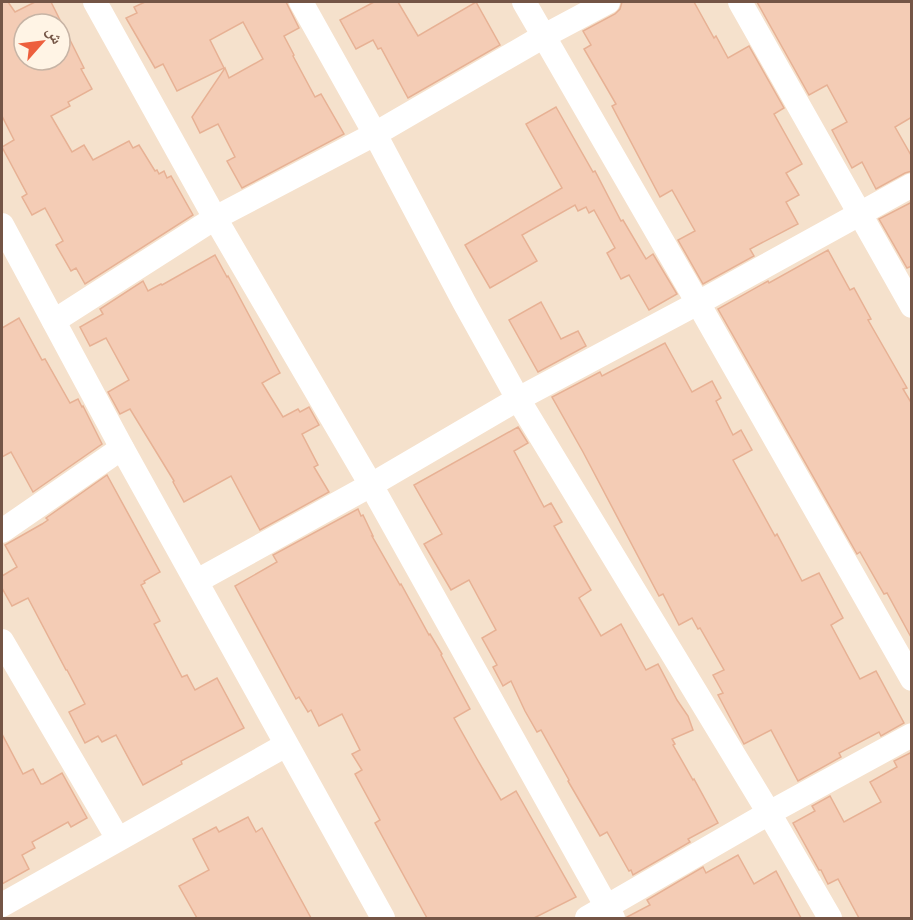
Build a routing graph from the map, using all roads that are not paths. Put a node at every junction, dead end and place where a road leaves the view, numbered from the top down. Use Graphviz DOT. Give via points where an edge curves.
graph roads {
  1 [pos="95,2"];
  2 [pos="301,2"];
  3 [pos="524,2"];
  4 [pos="608,2"];
  5 [pos="740,2"];
  6 [pos="544,36"];
  7 [pos="375,134"];
  8 [pos="912,185"];
  9 [pos="860,214"];
  10 [pos="215,218"];
  11 [pos="2,225"];
  12 [pos="698,303"];
  13 [pos="912,306"];
  14 [pos="54,321"];
  15 [pos="518,399"];
  16 [pos="122,448"];
  17 [pos="371,485"];
  18 [pos="2,531"];
  19 [pos="197,581"];
  20 [pos="2,641"];
  21 [pos="912,679"];
  22 [pos="912,735"];
  23 [pos="286,745"];
  24 [pos="769,813"];
  25 [pos="118,839"];
  26 [pos="2,905"];
  27 [pos="610,912"];
  28 [pos="383,918"];
  29 [pos="587,918"];
  30 [pos="830,918"];
  1 -- 10 [label="street"];
  2 -- 7 [label="street"];
  3 -- 6 [label="street"];
  4 -- 6 [label="street"];
  5 -- 9 [label="street"];
  6 -- 7 [label="street"];
  6 -- 12 [label="street"];
  7 -- 10 [label="street"];
  7 -- 15 [label="street"];
  8 -- 9 [label="street"];
  9 -- 12 [label="street"];
  9 -- 13 [label="street"];
  10 -- 14 [label="street"];
  10 -- 17 [label="street"];
  11 -- 14 [label="street"];
  12 -- 15 [label="street"];
  12 -- 21 [label="street"];
  14 -- 16 [label="street"];
  15 -- 17 [label="street"];
  15 -- 24 [label="street"];
  16 -- 18 [label="street"];
  16 -- 19 [label="street"];
  17 -- 19 [label="street"];
  17 -- 27 [label="street"];
  19 -- 23 [label="street"];
  20 -- 25 [label="street"];
  22 -- 24 [label="street"];
  23 -- 25 [label="street"];
  23 -- 28 [label="street"];
  24 -- 27 [label="street"];
  24 -- 30 [label="street"];
  25 -- 26 [label="street"];
  27 -- 29 [label="street"];
}
